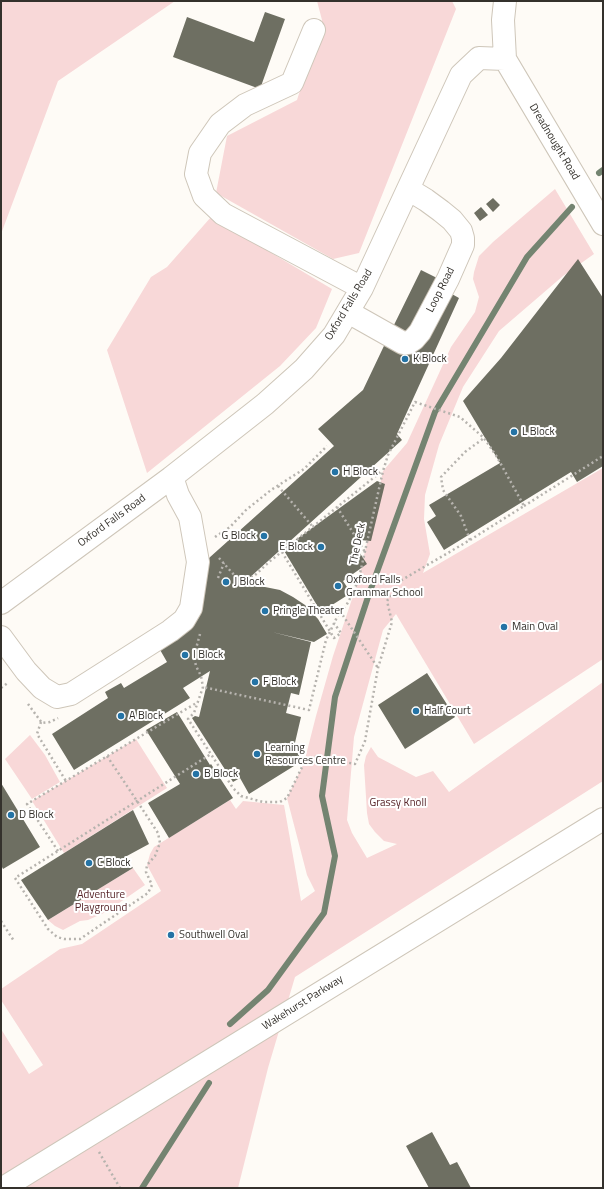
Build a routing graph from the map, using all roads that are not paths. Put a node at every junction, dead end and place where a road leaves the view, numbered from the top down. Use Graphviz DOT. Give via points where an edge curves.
graph roads {
  1 [pos="505,1"];
  2 [pos="314,30"];
  3 [pos="506,59"];
  4 [pos="408,189"];
  5 [pos="603,224"];
  6 [pos="362,288"];
  7 [pos="348,312"];
  8 [pos="172,477"];
  9 [pos="1,603"];
  10 [pos="1,637"];
  11 [pos="603,819"];
  12 [pos="4,1188"];
  1 -- 3 [label="street" via="503,20"];
  2 -- 6 [label="street" via="292,83 245,105 220,124 200,153 196,174 204,196 224,214"];
  3 -- 4 [label="street, Oxford Falls Road" via="479,58 461,75"];
  3 -- 5 [label="street, Dreadnought Road"];
  4 -- 6 [label="street, Oxford Falls Road"];
  4 -- 7 [label="street, Loop Road" via="441,211 461,231 463,245 448,279 420,332 408,343 403,343"];
  6 -- 7 [label="street, Oxford Falls Road"];
  7 -- 8 [label="street, Oxford Falls Road" via="334,335 304,369 265,404"];
  8 -- 9 [label="street, Oxford Falls Road"];
  8 -- 10 [label="street" via="190,518 198,562 191,608 184,620 71,694 57,697 42,688 26,671"];
  11 -- 12 [label="street, Wakehurst Parkway"];
}
